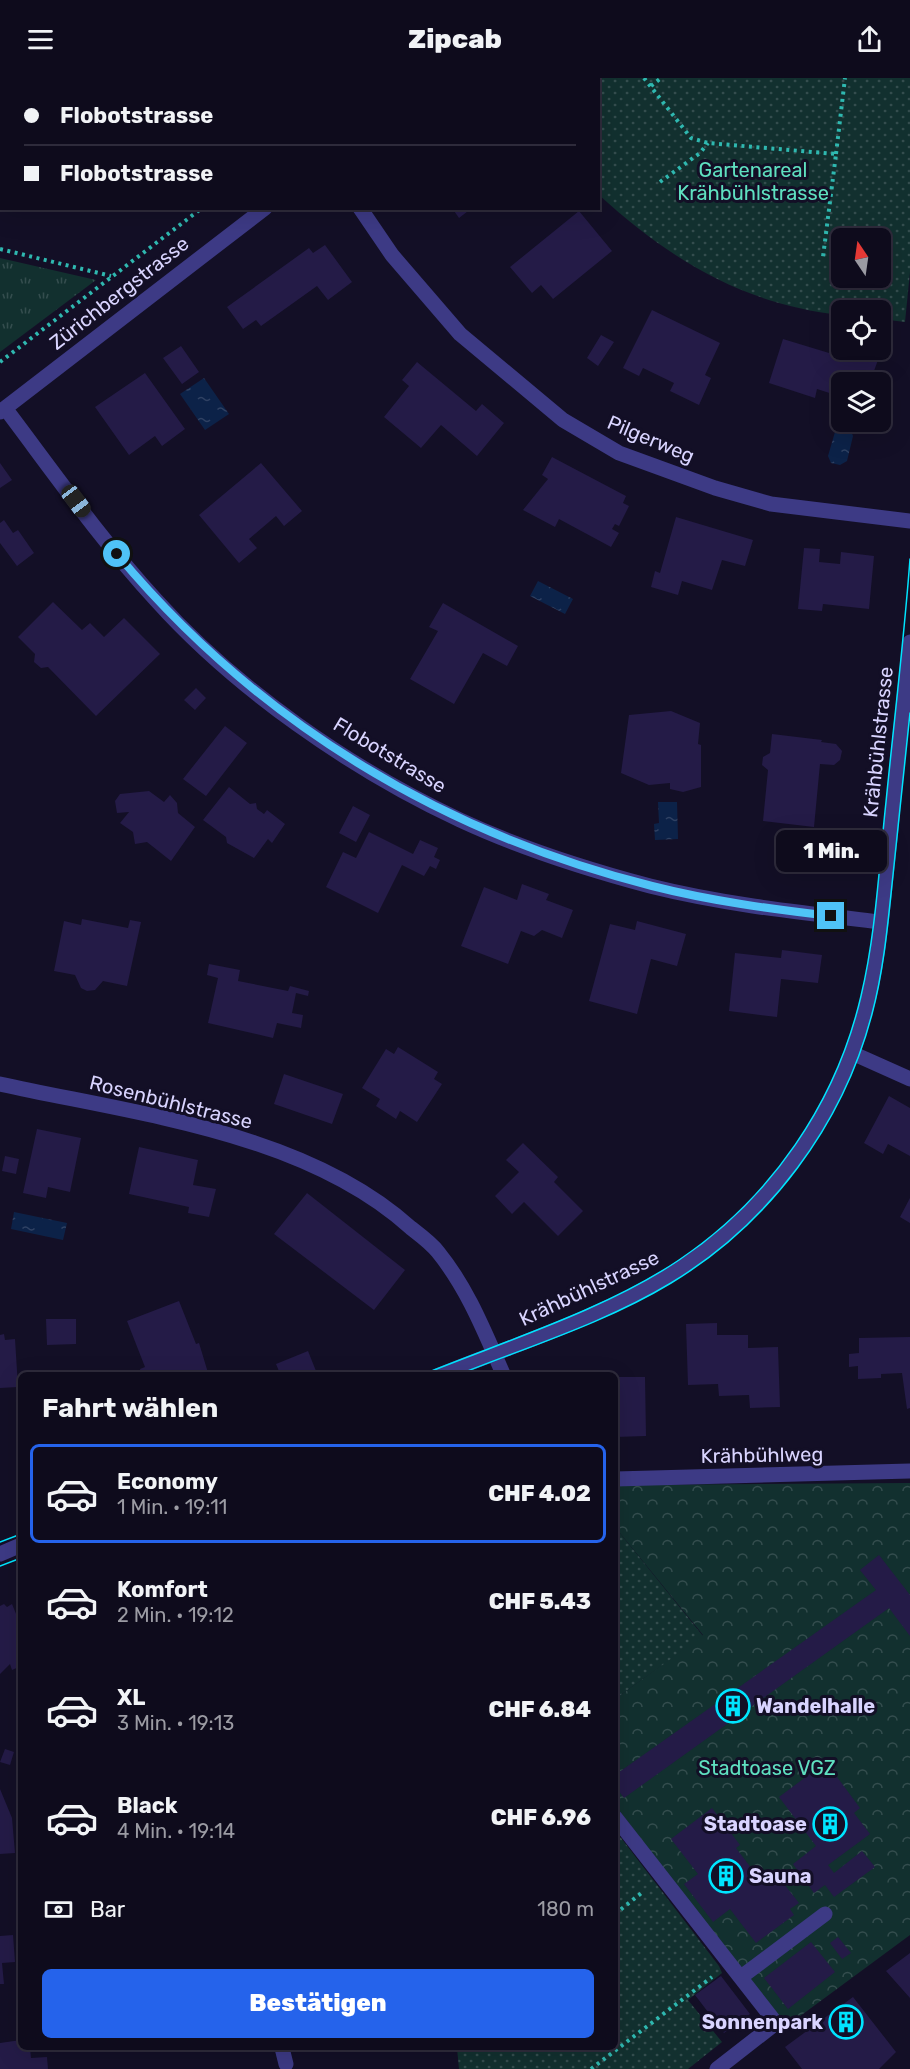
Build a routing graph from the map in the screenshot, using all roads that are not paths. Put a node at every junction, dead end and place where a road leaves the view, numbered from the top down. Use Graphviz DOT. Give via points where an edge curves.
graph roads {
  1 [pos="262,210"];
  2 [pos="361,210"];
  3 [pos="3,410"];
  4 [pos="910,521"];
  5 [pos="910,642"];
  6 [pos="881,922"];
  7 [pos="852,1053"];
  8 [pos="910,1079"];
  9 [pos="0,1084"];
  10 [pos="494,1353"];
  11 [pos="447,1372"];
  12 [pos="502,1372"];
  13 [pos="910,1471"];
  14 [pos="618,1479"];
  15 [pos="18,1546"];
  16 [pos="0,1554"];
  17 [pos="618,1822"];
  18 [pos="825,1914"];
  19 [pos="741,1977"];
  20 [pos="282,2050"];
  21 [pos="286,2064"];
  22 [pos="717,2069"];
  1 -- 3 [label="street, Zürichbergstrasse"];
  2 -- 4 [label="street, Pilgerweg" via="392,255 459,334 563,420 619,453 771,504"];
  3 -- 6 [label="street, Flobotstrasse" via="156,601 219,663 363,767 460,820 555,857 652,886 753,907"];
  5 -- 6 [label="street, Krähbühlstrasse"];
  6 -- 7 [label="street, Krähbühlstrasse" via="872,982"];
  7 -- 8 [label="street"];
  7 -- 10 [label="street, Krähbühlstrasse" via="836,1091 799,1153 767,1193 720,1238 680,1269 632,1296"];
  9 -- 10 [label="street, Rosenbühlstrasse" via="212,1130 305,1161 385,1204 437,1251 475,1308"];
  10 -- 11 [label="street, Krähbühlstrasse"];
  10 -- 12 [label="street"];
  13 -- 14 [label="street, Krähbühlweg"];
  15 -- 16 [label="street"];
  17 -- 19 [label="street"];
  18 -- 19 [label="street"];
  19 -- 22 [label="street" via="776,2023"];
  20 -- 21 [label="street"];
}
